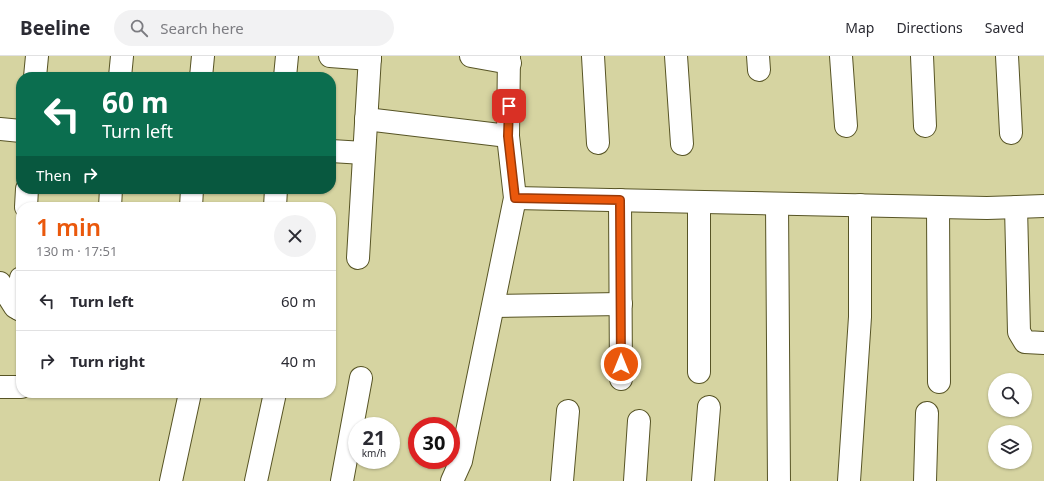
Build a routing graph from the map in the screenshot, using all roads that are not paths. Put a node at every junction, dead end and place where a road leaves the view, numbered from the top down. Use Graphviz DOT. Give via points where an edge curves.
graph roads {
  1 [pos="37,56"];
  2 [pos="122,56"];
  3 [pos="203,56"];
  4 [pos="286,56"];
  5 [pos="330,56"];
  6 [pos="471,56"];
  7 [pos="593,56"];
  8 [pos="676,56"];
  9 [pos="841,56"];
  10 [pos="922,56"];
  11 [pos="1007,56"];
  12 [pos="370,57"];
  13 [pos="509,59"];
  14 [pos="35,72"];
  15 [pos="120,72"];
  16 [pos="201,72"];
  17 [pos="285,72"];
  18 [pos="366,119"];
  19 [pos="846,126"];
  20 [pos="925,126"];
  21 [pos="0,129"];
  22 [pos="16,130"];
  23 [pos="1012,133"];
  24 [pos="508,136"];
  25 [pos="598,143"];
  26 [pos="682,144"];
  27 [pos="336,151"];
  28 [pos="364,153"];
  29 [pos="515,198"];
  30 [pos="620,200"];
  31 [pos="699,202"];
  32 [pos="777,204"];
  33 [pos="860,205"];
  34 [pos="1044,206"];
  35 [pos="938,207"];
  36 [pos="1016,207"];
  37 [pos="358,258"];
  38 [pos="0,283"];
  39 [pos="621,304"];
  40 [pos="494,306"];
  41 [pos="16,308"];
  42 [pos="1044,343"];
  43 [pos="699,372"];
  44 [pos="361,378"];
  45 [pos="621,379"];
  46 [pos="939,382"];
  47 [pos="16,387"];
  48 [pos="0,388"];
  49 [pos="189,398"];
  50 [pos="275,398"];
  51 [pos="709,407"];
  52 [pos="568,411"];
  53 [pos="927,413"];
  54 [pos="639,421"];
  55 [pos="171,481"];
  56 [pos="256,481"];
  57 [pos="342,481"];
  58 [pos="452,481"];
  59 [pos="562,481"];
  60 [pos="635,481"];
  61 [pos="703,481"];
  62 [pos="779,481"];
  63 [pos="849,481"];
  64 [pos="925,481"];
  1 -- 14 [label="street"];
  2 -- 15 [label="street"];
  3 -- 16 [label="street"];
  4 -- 17 [label="street"];
  5 -- 12 [label="street"];
  6 -- 13 [label="street"];
  7 -- 25 [label="street"];
  8 -- 26 [label="street"];
  9 -- 19 [label="street"];
  10 -- 20 [label="street"];
  11 -- 23 [label="street"];
  12 -- 18 [label="street"];
  13 -- 24 [label="street"];
  18 -- 24 [label="street"];
  18 -- 28 [label="street"];
  21 -- 22 [label="street"];
  24 -- 29 [label="street"];
  27 -- 28 [label="street"];
  28 -- 37 [label="street"];
  29 -- 30 [label="street"];
  29 -- 40 [label="street"];
  30 -- 31 [label="street"];
  30 -- 39 [label="street"];
  31 -- 32 [label="street"];
  31 -- 43 [label="street"];
  32 -- 33 [label="street"];
  32 -- 62 [label="street"];
  33 -- 35 [label="street"];
  33 -- 63 [label="street" via="860,317"];
  34 -- 36 [label="street"];
  35 -- 36 [label="street"];
  35 -- 46 [label="street"];
  36 -- 42 [label="street" via="1019,332 1025,342"];
  38 -- 41 [label="street"];
  39 -- 40 [label="street"];
  39 -- 45 [label="street"];
  40 -- 58 [label="street" via="461,461"];
  44 -- 57 [label="street"];
  47 -- 48 [label="street"];
  49 -- 55 [label="street"];
  50 -- 56 [label="street"];
  51 -- 61 [label="street"];
  52 -- 59 [label="street"];
  53 -- 64 [label="street"];
  54 -- 60 [label="street"];
}
